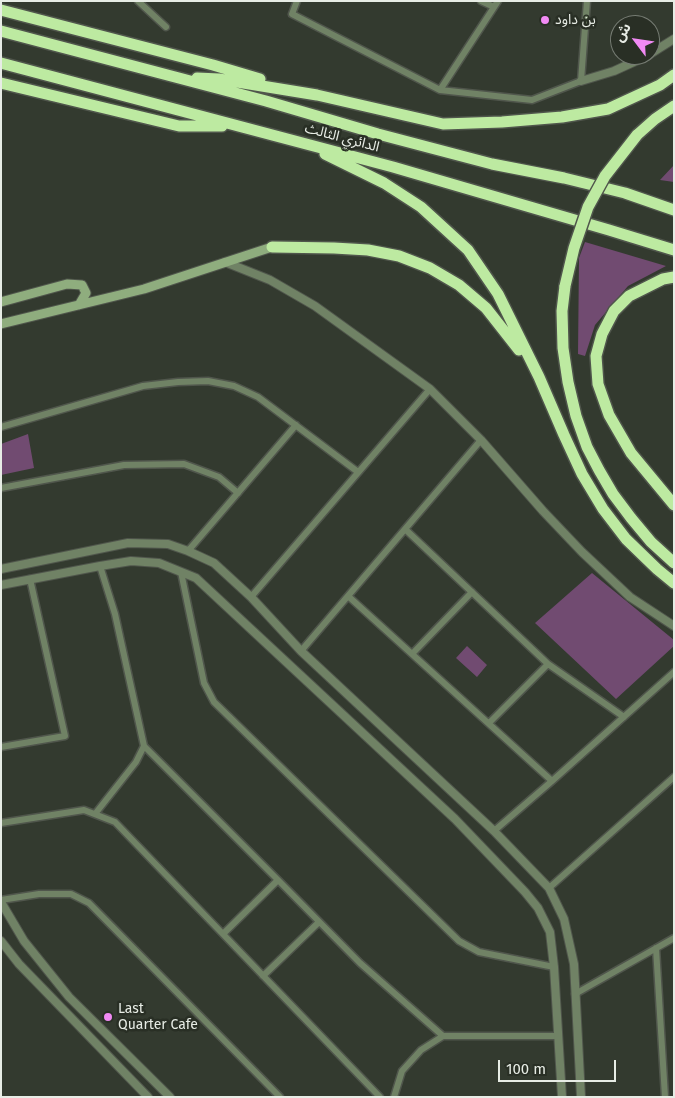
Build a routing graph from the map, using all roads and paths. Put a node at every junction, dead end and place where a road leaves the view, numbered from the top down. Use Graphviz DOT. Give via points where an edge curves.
graph roads {
  1 [pos="138,1"];
  2 [pos="297,1"];
  3 [pos="481,1"];
  4 [pos="587,1"];
  5 [pos="496,4"];
  6 [pos="1,10"];
  7 [pos="166,27"];
  8 [pos="1,31"];
  9 [pos="674,39"];
  10 [pos="660,48"];
  11 [pos="1,63"];
  12 [pos="627,65"];
  13 [pos="674,75"];
  14 [pos="178,78"];
  15 [pos="581,81"];
  16 [pos="1,83"];
  17 [pos="440,90"];
  18 [pos="307,93"];
  19 [pos="674,106"];
  20 [pos="238,126"];
  21 [pos="300,143"];
  22 [pos="674,210"];
  23 [pos="272,247"];
  24 [pos="674,250"];
  25 [pos="225,262"];
  26 [pos="674,277"];
  27 [pos="1,302"];
  28 [pos="79,305"];
  29 [pos="1,324"];
  30 [pos="539,377"];
  31 [pos="430,389"];
  32 [pos="296,425"];
  33 [pos="1,427"];
  34 [pos="481,440"];
  35 [pos="358,472"];
  36 [pos="1,488"];
  37 [pos="238,493"];
  38 [pos="674,506"];
  39 [pos="405,529"];
  40 [pos="188,551"];
  41 [pos="674,563"];
  42 [pos="100,566"];
  43 [pos="1,569"];
  44 [pos="181,572"];
  45 [pos="30,579"];
  46 [pos="674,583"];
  47 [pos="1,585"];
  48 [pos="472,592"];
  49 [pos="348,596"];
  50 [pos="251,597"];
  51 [pos="674,626"];
  52 [pos="302,651"];
  53 [pos="412,654"];
  54 [pos="548,664"];
  55 [pos="674,672"];
  56 [pos="624,717"];
  57 [pos="489,724"];
  58 [pos="144,746"];
  59 [pos="1,747"];
  60 [pos="674,777"];
  61 [pos="552,781"];
  62 [pos="95,814"];
  63 [pos="1,823"];
  64 [pos="494,831"];
  65 [pos="278,880"];
  66 [pos="549,888"];
  67 [pos="1,901"];
  68 [pos="319,922"];
  69 [pos="223,934"];
  70 [pos="674,938"];
  71 [pos="1,942"];
  72 [pos="656,948"];
  73 [pos="554,967"];
  74 [pos="263,976"];
  75 [pos="575,994"];
  76 [pos="443,1036"];
  77 [pos="558,1036"];
  78 [pos="148,1097"];
  79 [pos="170,1097"];
  80 [pos="280,1097"];
  81 [pos="380,1097"];
  82 [pos="394,1097"];
  83 [pos="562,1097"];
  84 [pos="581,1097"];
  85 [pos="665,1097"];
  1 -- 7 [label="street"];
  2 -- 17 [label="street" via="292,14"];
  3 -- 5 [label="street"];
  4 -- 15 [label="street"];
  5 -- 17 [label="street"];
  6 -- 18 [label="highway"];
  8 -- 14 [label="highway, الدائري الثالث"];
  9 -- 10 [label="street"];
  11 -- 20 [label="highway, الدائري الثالث"];
  12 -- 15 [label="street"];
  13 -- 18 [label="highway" via="608,109 502,122 443,124"];
  14 -- 18 [label="highway" via="219,79"];
  14 -- 22 [label="highway, الدائري الثالث" via="492,164 625,193"];
  15 -- 17 [label="street" via="532,100"];
  16 -- 20 [label="highway" via="180,126"];
  19 -- 41 [label="highway, bridge" via="637,135 605,176 588,207 574,248 562,311 568,382 587,447 613,494 651,542"];
  20 -- 21 [label="highway, الدائري الثالث"];
  21 -- 24 [label="highway, الدائري الثالث" via="394,167"];
  21 -- 30 [label="highway" via="384,183 421,207 468,250 498,294"];
  23 -- 25 [label="main road"];
  23 -- 30 [label="highway" via="368,250 399,256 430,268 459,285 486,308"];
  25 -- 28 [label="main road" via="144,290"];
  25 -- 31 [label="street" via="270,280 315,306"];
  26 -- 38 [label="highway" via="629,296 614,311 602,334 596,356 598,384 609,415 631,453"];
  27 -- 28 [label="main road" via="67,284 82,285 86,293"];
  28 -- 29 [label="main road"];
  30 -- 46 [label="highway" via="582,474 603,509 626,539"];
  31 -- 34 [label="street"];
  31 -- 35 [label="street"];
  32 -- 33 [label="street" via="258,397 234,386 178,382 143,386"];
  32 -- 35 [label="street"];
  32 -- 37 [label="street"];
  34 -- 39 [label="street"];
  34 -- 51 [label="street" via="582,552 630,597"];
  35 -- 50 [label="street"];
  36 -- 37 [label="street" via="124,465 184,464 219,477"];
  37 -- 40 [label="street"];
  39 -- 48 [label="street"];
  39 -- 49 [label="street"];
  40 -- 43 [label="street" via="168,544 128,543"];
  40 -- 50 [label="street" via="214,563"];
  42 -- 44 [label="street" via="131,561 159,563"];
  42 -- 45 [label="street"];
  42 -- 58 [label="street" via="115,614"];
  44 -- 73 [label="street" via="204,585 455,819 525,892 538,908 550,932"];
  44 -- 73 [label="street" via="204,683 214,702 459,941 479,952"];
  45 -- 47 [label="street"];
  45 -- 59 [label="street" via="65,736"];
  48 -- 53 [label="street"];
  48 -- 54 [label="street"];
  49 -- 52 [label="street"];
  49 -- 53 [label="street"];
  50 -- 52 [label="street"];
  52 -- 64 [label="street"];
  53 -- 57 [label="street"];
  54 -- 56 [label="street"];
  54 -- 57 [label="street"];
  55 -- 56 [label="street"];
  56 -- 61 [label="street"];
  57 -- 61 [label="street"];
  58 -- 62 [label="street" via="136,762"];
  58 -- 65 [label="street"];
  60 -- 66 [label="street"];
  61 -- 64 [label="street"];
  62 -- 63 [label="street" via="84,810"];
  62 -- 69 [label="street" via="115,822"];
  64 -- 66 [label="street"];
  65 -- 68 [label="street"];
  65 -- 69 [label="street"];
  66 -- 75 [label="street" via="564,919 574,964"];
  67 -- 79 [label="street" via="24,941 69,997"];
  67 -- 80 [label="street" via="39,894 71,894 89,903"];
  68 -- 74 [label="street"];
  68 -- 76 [label="street"];
  69 -- 74 [label="street"];
  70 -- 72 [label="street"];
  71 -- 78 [label="street"];
  72 -- 75 [label="street"];
  72 -- 85 [label="street"];
  73 -- 77 [label="street"];
  74 -- 81 [label="street"];
  75 -- 84 [label="street"];
  76 -- 77 [label="street"];
  76 -- 82 [label="street" via="421,1050 402,1071"];
  77 -- 83 [label="street"];
}
